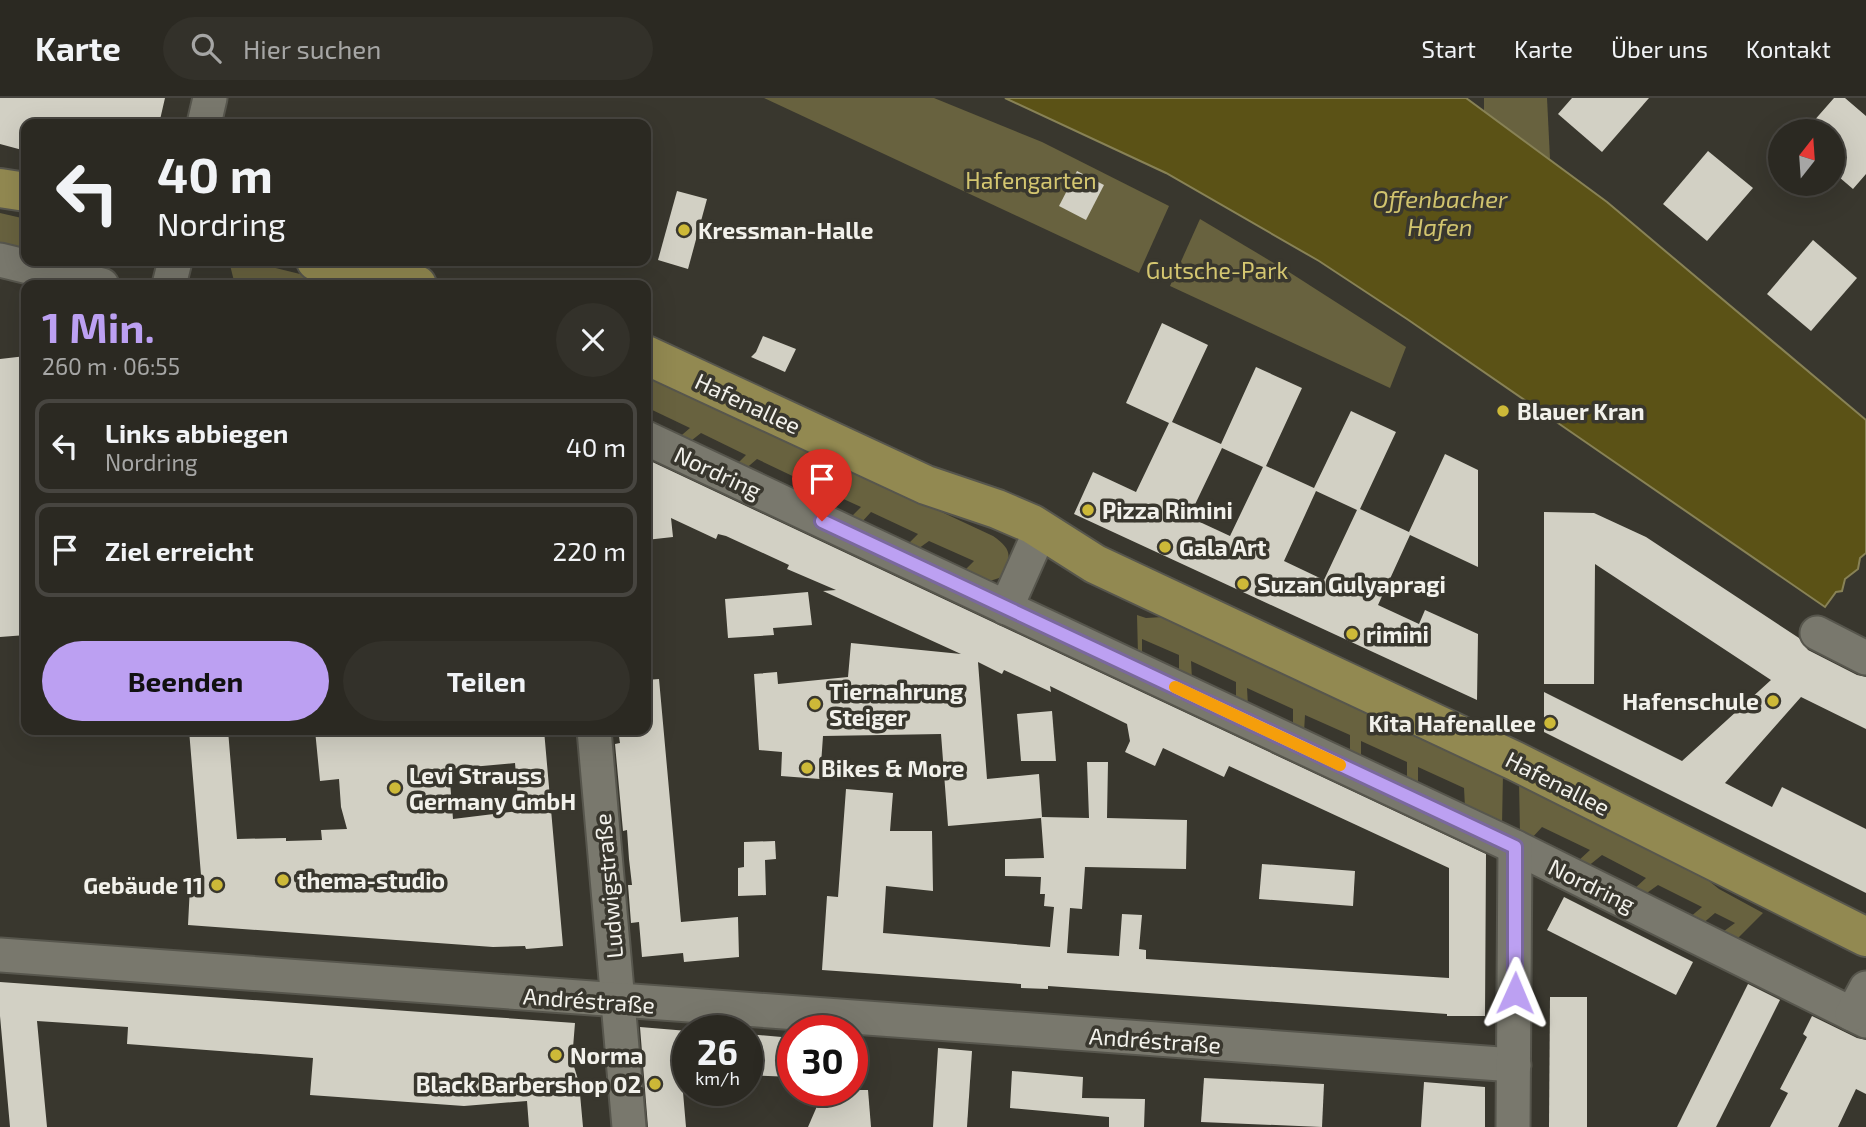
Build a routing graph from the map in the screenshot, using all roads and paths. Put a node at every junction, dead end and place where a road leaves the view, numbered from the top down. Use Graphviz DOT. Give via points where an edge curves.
graph roads {
  1 [pos="210,98"];
  2 [pos="205,119"];
  3 [pos="0,188"];
  4 [pos="21,191"];
  5 [pos="0,260"];
  6 [pos="21,265"];
  7 [pos="24,266"];
  8 [pos="337,266"];
  9 [pos="82,280"];
  10 [pos="396,280"];
  11 [pos="651,357"];
  12 [pos="651,440"];
  13 [pos="926,485"];
  14 [pos="1033,547"];
  15 [pos="1095,564"];
  16 [pos="1006,608"];
  17 [pos="1817,633"];
  18 [pos="1866,658"];
  19 [pos="594,735"];
  20 [pos="1515,847"];
  21 [pos="1866,937"];
  22 [pos="0,955"];
  23 [pos="618,1002"];
  24 [pos="1861,1008"];
  25 [pos="1514,1065"];
  26 [pos="628,1127"];
  27 [pos="1513,1127"];
  1 -- 2 [label="street"];
  3 -- 4 [label="main road"];
  5 -- 6 [label="street"];
  7 -- 9 [label="street"];
  8 -- 10 [label="main road"];
  11 -- 13 [label="main road, Hafenallee"];
  12 -- 16 [label="street, Nordring"];
  13 -- 14 [label="main road, Hafenallee"];
  13 -- 15 [label="main road, Hafenallee" via="1032,524"];
  14 -- 15 [label="main road, Hafenallee"];
  14 -- 16 [label="street"];
  15 -- 21 [label="main road, Hafenallee" via="1515,761"];
  16 -- 20 [label="street, Nordring"];
  17 -- 18 [label="street"];
  19 -- 23 [label="street, Ludwigstraße"];
  20 -- 24 [label="street, Nordring"];
  20 -- 25 [label="street"];
  22 -- 23 [label="street, Andréstraße"];
  23 -- 25 [label="street, Andréstraße"];
  23 -- 26 [label="street, Ludwigstraße"];
  25 -- 27 [label="street"];
}
